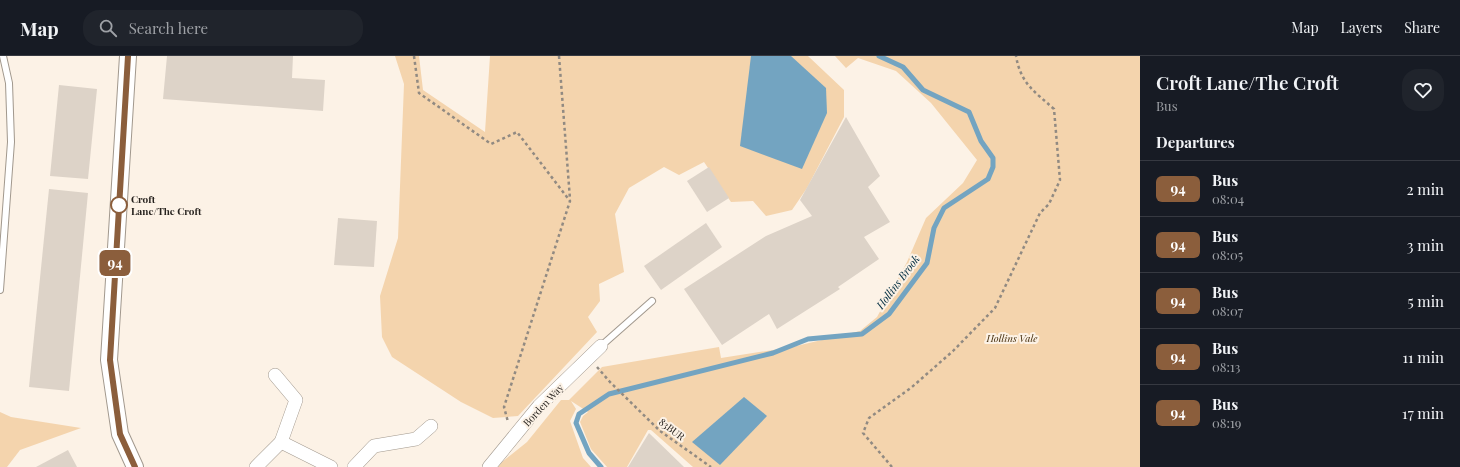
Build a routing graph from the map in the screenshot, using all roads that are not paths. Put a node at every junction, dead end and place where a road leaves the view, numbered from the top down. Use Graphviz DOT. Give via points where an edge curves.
graph roads {
  1 [pos="3,56"];
  2 [pos="128,56"];
  3 [pos="0,290"];
  4 [pos="652,301"];
  5 [pos="601,346"];
  6 [pos="275,375"];
  7 [pos="430,426"];
  8 [pos="282,442"];
  9 [pos="135,467"];
  10 [pos="256,467"];
  11 [pos="332,467"];
  12 [pos="354,467"];
  13 [pos="489,467"];
  1 -- 3 [label="lane" via="9,83 11,142"];
  2 -- 9 [label="street" via="110,360 120,434"];
  4 -- 5 [label="lane"];
  5 -- 13 [label="street, Borden Way" via="539,406"];
  6 -- 8 [label="street" via="296,400"];
  7 -- 12 [label="street" via="416,439 374,446"];
  8 -- 10 [label="street"];
  8 -- 11 [label="street"];
}
